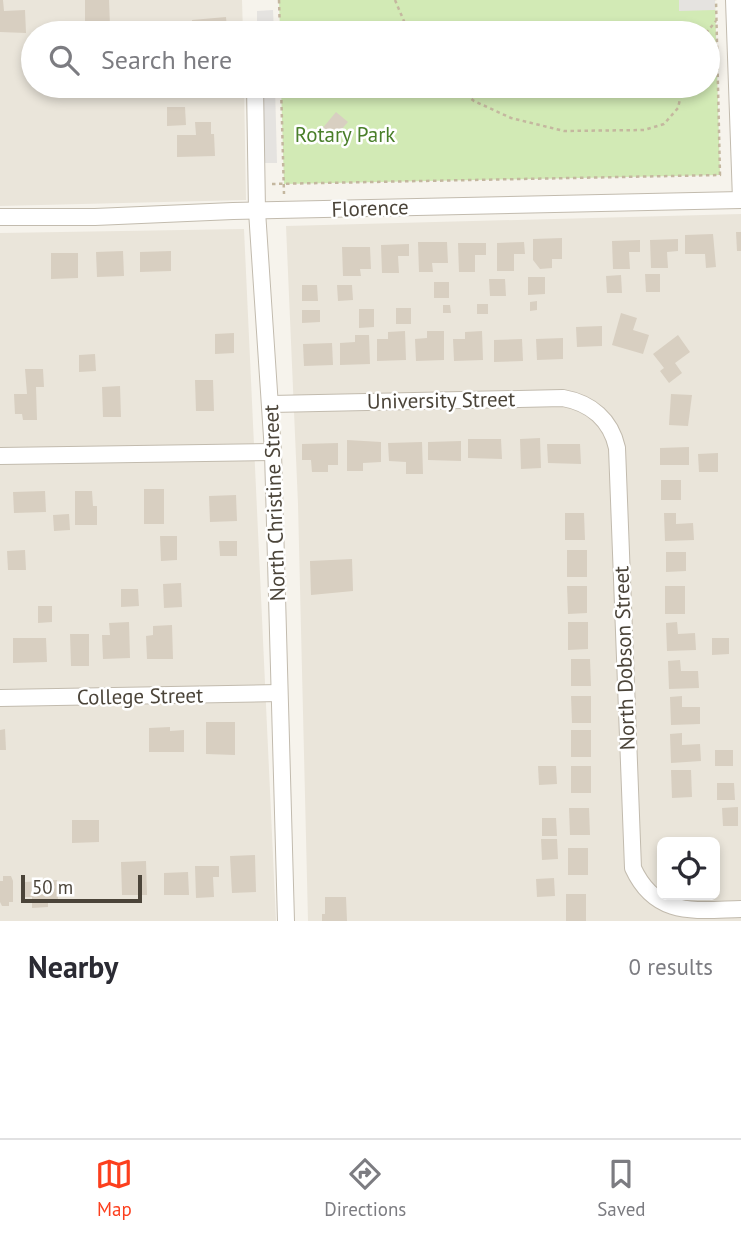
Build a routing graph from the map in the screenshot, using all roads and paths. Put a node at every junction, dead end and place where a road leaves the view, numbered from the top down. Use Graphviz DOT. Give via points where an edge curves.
graph roads {
  1 [pos="279,0"];
  2 [pos="395,0"];
  3 [pos="716,0"];
  4 [pos="734,0"];
  5 [pos="280,21"];
  6 [pos="404,21"];
  7 [pos="716,21"];
  8 [pos="255,98"];
  9 [pos="281,98"];
  10 [pos="470,98"];
  11 [pos="680,98"];
  12 [pos="718,98"];
  13 [pos="257,184"];
  14 [pos="284,184"];
  15 [pos="284,197"];
  16 [pos="741,200"];
  17 [pos="257,211"];
  18 [pos="0,217"];
  19 [pos="271,404"];
  20 [pos="604,421"];
  21 [pos="273,452"];
  22 [pos="0,456"];
  23 [pos="279,693"];
  24 [pos="0,698"];
  25 [pos="741,909"];
  26 [pos="286,921"];
  1 -- 5 [label="path"];
  2 -- 6 [label="path"];
  3 -- 7 [label="path"];
  4 -- 16 [label="street"];
  8 -- 13 [label="street, North Christine Street"];
  9 -- 14 [label="path"];
  10 -- 11 [label="path" via="511,118 564,131 644,130 664,124"];
  12 -- 14 [label="path" via="719,175"];
  13 -- 14 [label="path"];
  13 -- 17 [label="street, North Christine Street"];
  14 -- 15 [label="path"];
  16 -- 17 [label="street, Florence"];
  17 -- 18 [label="street, Florence"];
  17 -- 19 [label="street, North Christine Street"];
  19 -- 20 [label="street, University Street" via="563,398 584,403"];
  19 -- 21 [label="street, North Christine Street"];
  20 -- 25 [label="street, North Dobson Street" via="617,449 631,859 639,881 661,902 688,910"];
  21 -- 22 [label="street"];
  21 -- 23 [label="street, North Christine Street"];
  23 -- 24 [label="street, College Street"];
  23 -- 26 [label="street, North Christine Street"];
}
